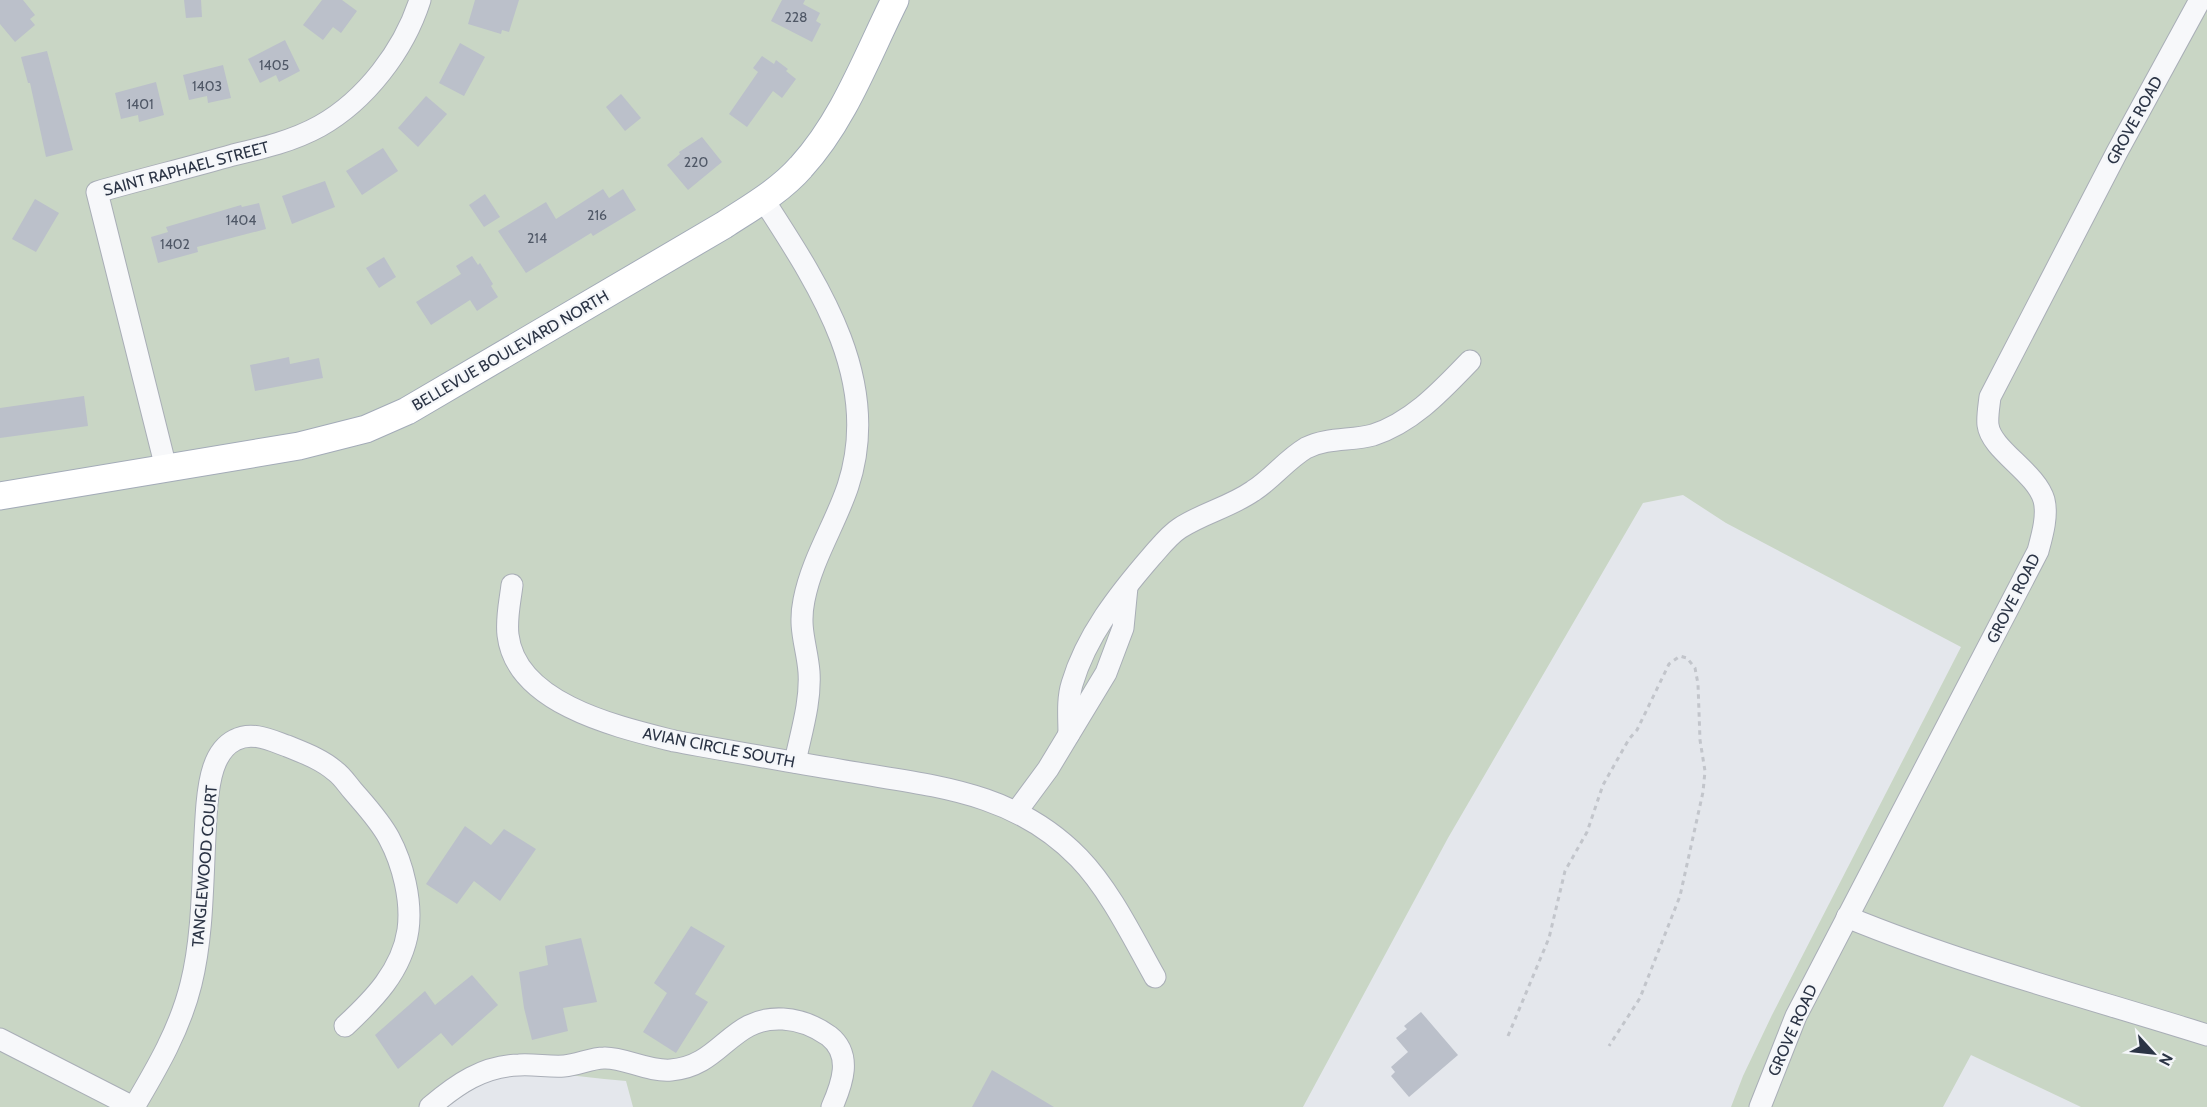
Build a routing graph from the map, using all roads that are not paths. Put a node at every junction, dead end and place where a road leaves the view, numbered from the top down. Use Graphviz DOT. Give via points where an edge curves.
graph roads {
  1 [pos="420,0"];
  2 [pos="895,0"];
  3 [pos="2200,0"];
  4 [pos="763,200"];
  5 [pos="1470,361"];
  6 [pos="166,468"];
  7 [pos="0,496"];
  8 [pos="512,585"];
  9 [pos="1127,585"];
  10 [pos="1069,734"];
  11 [pos="795,762"];
  12 [pos="1017,811"];
  13 [pos="1847,916"];
  14 [pos="1155,977"];
  15 [pos="345,1026"];
  16 [pos="2207,1035"];
  17 [pos="0,1039"];
  18 [pos="134,1107"];
  19 [pos="430,1107"];
  20 [pos="832,1107"];
  21 [pos="1760,1107"];
  1 -- 6 [label="street, SAINT RAPHAEL STREET" via="389,61 370,85 322,125 275,144 97,192"];
  2 -- 4 [label="main road, BELLEVUE BOULEVARD NORTH" via="823,141 799,170"];
  3 -- 13 [label="street, GROVE ROAD" via="2116,152 1990,397 1988,427 1999,445 2034,481 2044,501 2038,551"];
  4 -- 6 [label="main road, BELLEVUE BOULEVARD NORTH" via="407,411 366,429 299,446"];
  4 -- 11 [label="street" via="828,306 854,380 858,410 857,444 848,484 809,576 803,604 801,628 809,671 808,696"];
  5 -- 9 [label="street" via="1427,403 1392,426 1371,435 1328,440 1307,448 1236,502 1178,529"];
  6 -- 7 [label="main road, BELLEVUE BOULEVARD NORTH"];
  8 -- 11 [label="street, AVIAN CIRCLE SOUTH" via="507,615 512,651 531,682 546,694 639,732"];
  9 -- 10 [label="street" via="1123,628 1114,655"];
  9 -- 10 [label="street" via="1077,669 1068,708"];
  10 -- 12 [label="street"];
  11 -- 12 [label="street, AVIAN CIRCLE SOUTH" via="956,791"];
  12 -- 14 [label="street, AVIAN CIRCLE SOUTH" via="1059,840 1096,878"];
  13 -- 16 [label="street" via="1983,968"];
  13 -- 21 [label="street, GROVE ROAD" via="1796,1016"];
  15 -- 18 [label="street, TANGLEWOOD COURT" via="388,981 408,932 410,904 389,838 335,771 316,758 267,738 253,735 235,740 222,751 208,790 199,939 191,984 165,1054"];
  17 -- 18 [label="street"];
  19 -- 20 [label="street" via="477,1074 499,1067 576,1065 605,1058 669,1071 689,1067 710,1057 739,1031 767,1018 794,1019 833,1039 842,1054 844,1071"];
}
